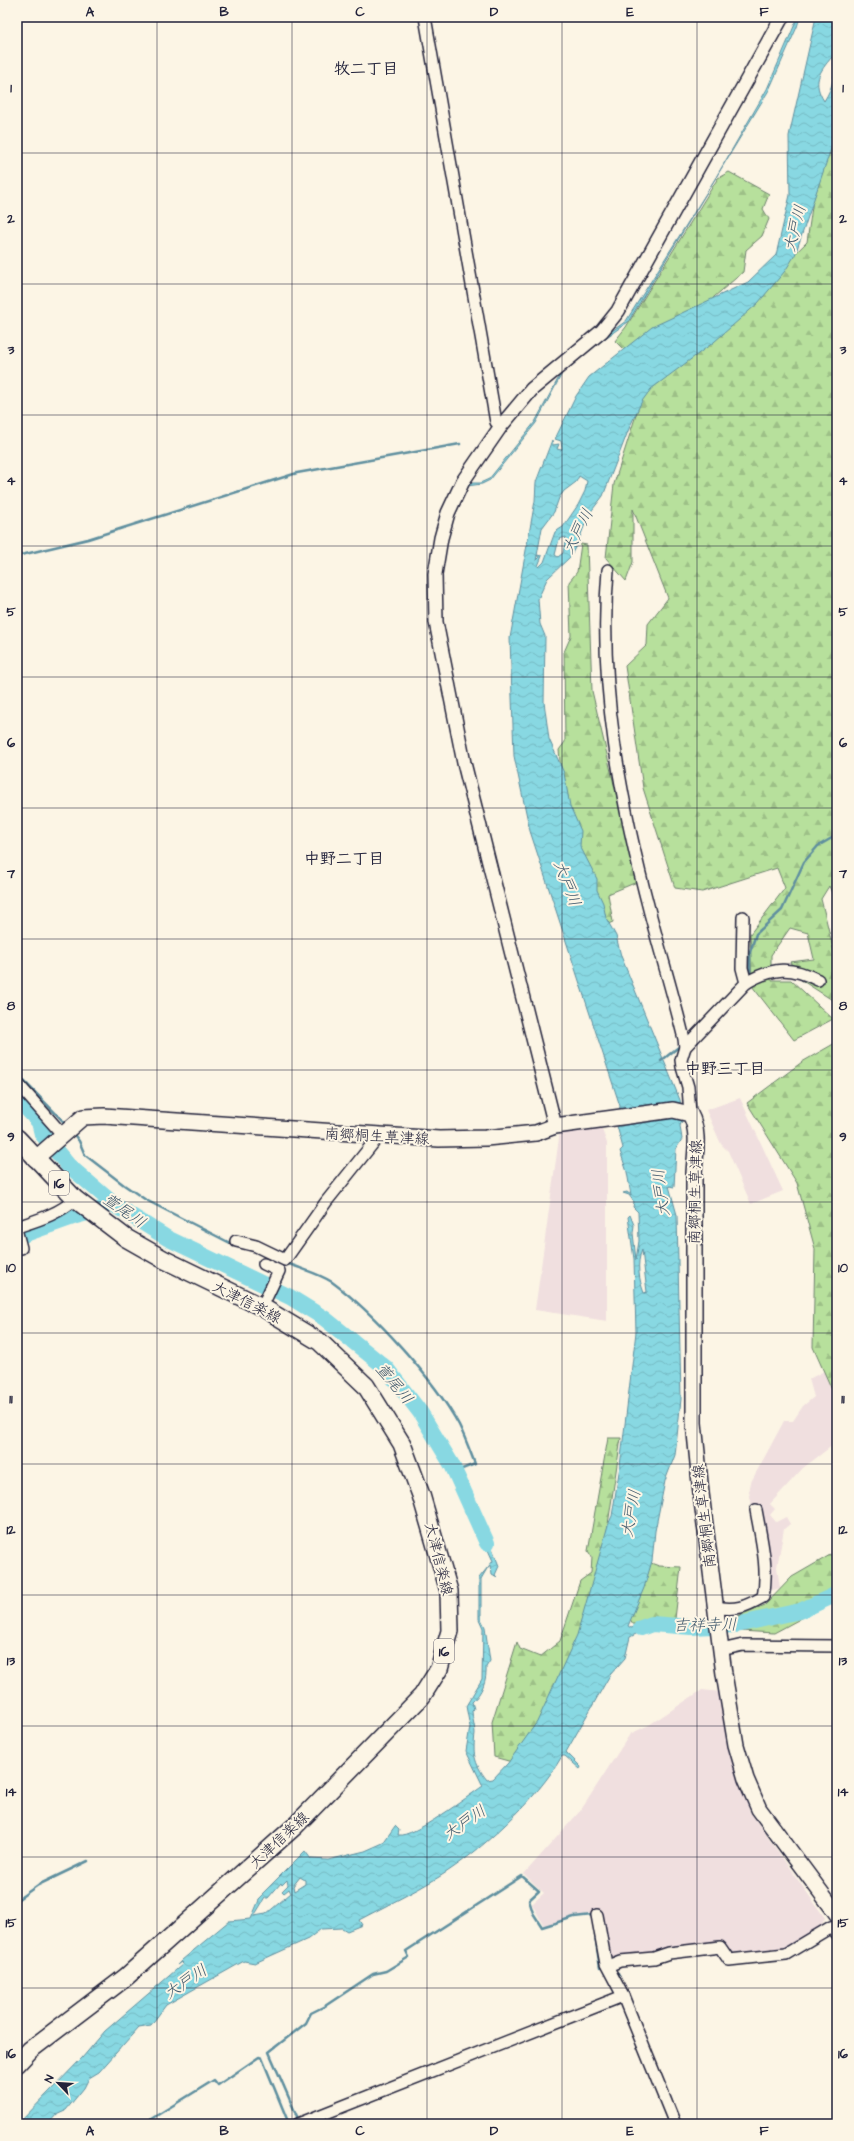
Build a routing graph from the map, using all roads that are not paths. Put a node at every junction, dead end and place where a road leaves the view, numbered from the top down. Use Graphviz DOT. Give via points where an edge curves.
graph roads {
  1 [pos="425,17"];
  2 [pos="782,17"];
  3 [pos="501,426"];
  4 [pos="608,570"];
  5 [pos="743,917"];
  6 [pos="818,980"];
  7 [pos="746,983"];
  8 [pos="684,1043"];
  9 [pos="17,1083"];
  10 [pos="687,1112"];
  11 [pos="555,1126"];
  12 [pos="61,1135"];
  13 [pos="378,1136"];
  14 [pos="17,1138"];
  15 [pos="37,1157"];
  16 [pos="80,1203"];
  17 [pos="17,1227"];
  18 [pos="17,1233"];
  19 [pos="236,1241"];
  20 [pos="21,1248"];
  21 [pos="264,1264"];
  22 [pos="264,1303"];
  23 [pos="756,1510"];
  24 [pos="715,1609"];
  25 [pos="837,1646"];
  26 [pos="721,1650"];
  27 [pos="837,1914"];
  28 [pos="597,1915"];
  29 [pos="837,1935"];
  30 [pos="608,1966"];
  31 [pos="623,1996"];
  32 [pos="17,2064"];
  33 [pos="298,2124"];
  34 [pos="675,2124"];
  1 -- 3 [label="street" via="496,422"];
  2 -- 3 [label="street" via="618,312 602,331 532,389"];
  3 -- 11 [label="street" via="463,481 448,513 441,538 436,574 436,622 464,763"];
  4 -- 8 [label="street" via="604,608 611,727 650,912"];
  5 -- 7 [label="street" via="742,968"];
  6 -- 7 [label="street" via="802,972 782,970 770,971"];
  7 -- 8 [label="street"];
  8 -- 10 [label="street" via="681,1060 688,1087"];
  9 -- 12 [label="street"];
  10 -- 11 [label="main road, 南郷桐生草津線" via="673,1110"];
  10 -- 24 [label="main road, 南郷桐生草津線" via="695,1123 696,1133 694,1423"];
  11 -- 13 [label="main road, 南郷桐生草津線" via="536,1132 486,1138"];
  12 -- 13 [label="main road, 南郷桐生草津線" via="83,1117 104,1116"];
  12 -- 15 [label="main road, 南郷桐生草津線"];
  13 -- 19 [label="street" via="285,1260 256,1246"];
  14 -- 15 [label="main road, 大津信楽線 / 16"];
  15 -- 16 [label="main road, 大津信楽線 / 16"];
  16 -- 17 [label="street"];
  16 -- 22 [label="main road, 大津信楽線 / 16" via="126,1238 163,1259"];
  18 -- 20 [label="street"];
  21 -- 22 [label="street" via="279,1271"];
  22 -- 32 [label="main road, 大津信楽線 / 16" via="320,1342 366,1386 402,1444 429,1520 449,1591 450,1631 439,1668 413,1706 294,1827 131,1972 30,2050"];
  23 -- 24 [label="street" via="762,1546 765,1589 763,1597 747,1606 730,1610"];
  24 -- 26 [label="main road, 南郷桐生草津線"];
  25 -- 26 [label="street" via="743,1645"];
  26 -- 27 [label="main road, 南郷桐生草津線" via="736,1745 746,1779 760,1809"];
  28 -- 30 [label="street"];
  29 -- 30 [label="street" via="831,1927 786,1954 729,1960 720,1947 620,1961"];
  30 -- 31 [label="street"];
  31 -- 33 [label="street"];
  31 -- 34 [label="street"];
}
